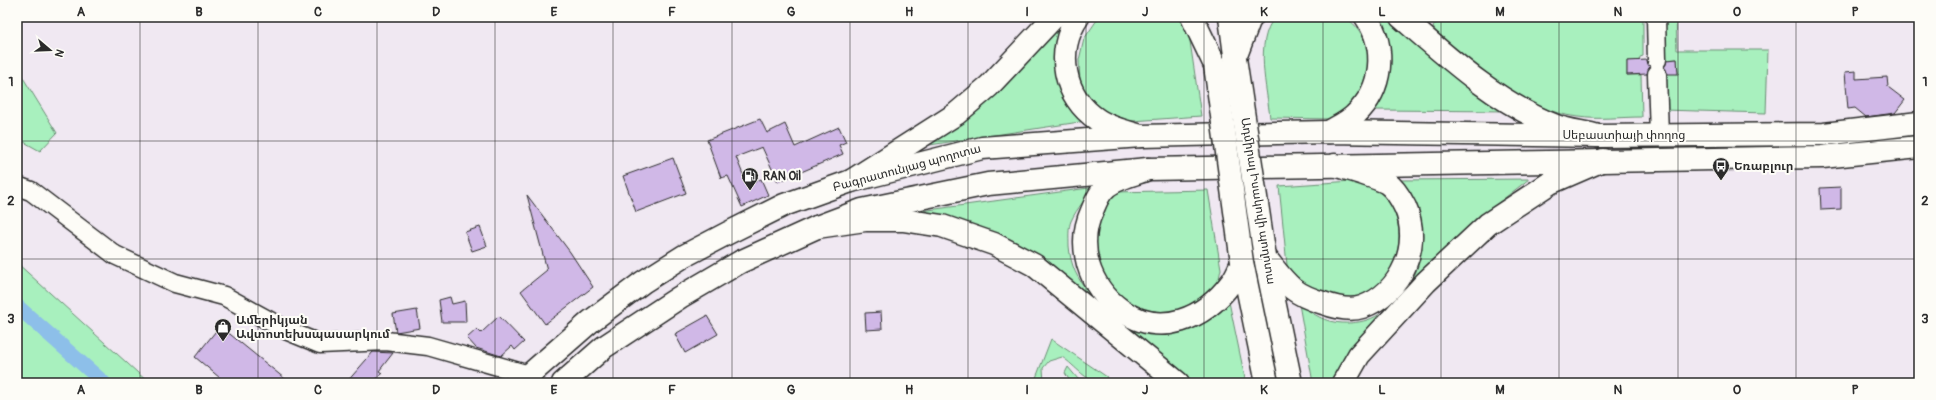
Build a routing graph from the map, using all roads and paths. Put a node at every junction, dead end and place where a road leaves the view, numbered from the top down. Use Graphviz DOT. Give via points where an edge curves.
graph roads {
  1 [pos="1054,17"];
  2 [pos="1078,17"];
  3 [pos="1192,17"];
  4 [pos="1207,17"];
  5 [pos="1230,17"];
  6 [pos="1252,17"];
  7 [pos="1366,17"];
  8 [pos="1401,17"];
  9 [pos="1656,17"];
  10 [pos="1235,58"];
  11 [pos="1215,64"];
  12 [pos="1919,123"];
  13 [pos="1329,132"];
  14 [pos="1659,135"];
  15 [pos="1141,136"];
  16 [pos="1598,136"];
  17 [pos="1919,147"];
  18 [pos="1603,160"];
  19 [pos="1335,165"];
  20 [pos="1148,169"];
  21 [pos="851,180"];
  22 [pos="17,186"];
  23 [pos="817,228"];
  24 [pos="1265,257"];
  25 [pos="1242,262"];
  26 [pos="524,379"];
  27 [pos="563,383"];
  28 [pos="1178,383"];
  29 [pos="1267,383"];
  30 [pos="1292,383"];
  31 [pos="1343,383"];
  1 -- 21 [label="main road" via="989,86 956,114"];
  2 -- 15 [label="main road" via="1072,25 1065,45 1064,59 1070,90 1088,113 1100,121"];
  3 -- 11 [label="main road"];
  4 -- 11 [label="main road, Ադմիրալ Իսակովի պողոտա"];
  5 -- 10 [label="main road, Ադմիրալ Իսակովի պողոտա"];
  6 -- 10 [label="main road"];
  7 -- 13 [label="main road" via="1378,40 1378,77 1369,97 1355,115"];
  8 -- 16 [label="main road" via="1442,52 1511,104 1557,126"];
  9 -- 14 [label="street"];
  10 -- 24 [label="main road, Ադմիրալ Իսակովի պողոտա, bridge"];
  11 -- 25 [label="main road, Ադմիրալ Իսակովի պողոտա, bridge"];
  12 -- 14 [label="main road, Սեբաստիայի փողոց" via="1824,134"];
  13 -- 15 [label="main road, Բագրատունյաց պողոտա"];
  13 -- 16 [label="main road, Սեբաստիայի փողոց"];
  14 -- 16 [label="main road, Սեբաստիայի փողոց"];
  15 -- 21 [label="main road, Բագրատունյաց պողոտա" via="982,148"];
  17 -- 18 [label="main road, Սեբաստիայի փողոց" via="1822,157"];
  18 -- 19 [label="main road, Սեբաստիայի փողոց"];
  18 -- 31 [label="main road" via="1550,184 1488,224 1426,282 1359,355"];
  19 -- 20 [label="main road"];
  19 -- 24 [label="main road" via="1387,183 1401,198 1411,219 1412,238 1410,253 1396,281 1377,299 1361,307 1336,308 1294,290 1284,282"];
  20 -- 23 [label="main road" via="988,184 862,210"];
  20 -- 25 [label="main road" via="1112,183 1103,190 1088,220 1086,256 1097,287 1105,297 1127,314 1143,322 1176,323 1208,307 1232,283"];
  21 -- 26 [label="main road, Բագրատունյաց պողոտա" via="784,205 684,256 643,282 591,321"];
  22 -- 26 [label="street" via="31,192 115,255 175,283 224,296 288,331 320,344 386,341 428,346"];
  23 -- 27 [label="main road" via="740,262 680,297 604,347"];
  23 -- 28 [label="main road" via="865,220 903,220 942,226 994,244 1034,265"];
  24 -- 30 [label="main road, Ադմիրալ Իսակովի պողոտա"];
  25 -- 29 [label="main road, Ադմիրալ Իսակովի պողոտա"];
}
